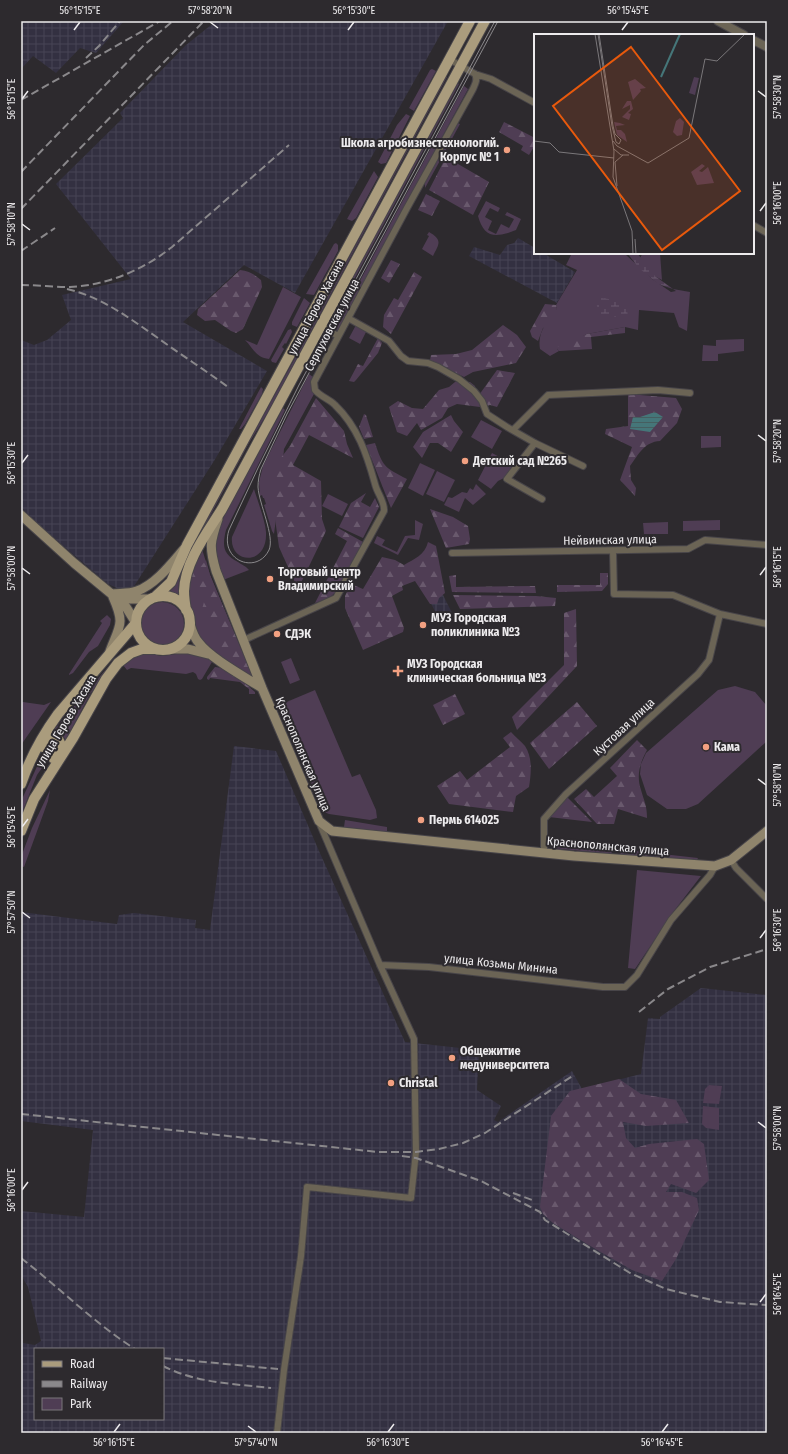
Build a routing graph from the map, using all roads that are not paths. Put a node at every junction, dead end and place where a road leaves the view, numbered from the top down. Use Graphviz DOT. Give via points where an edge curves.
graph roads {
  1 [pos="470,21"];
  2 [pos="485,21"];
  3 [pos="718,21"];
  4 [pos="742,34"];
  5 [pos="754,40"];
  6 [pos="767,47"];
  7 [pos="449,59"];
  8 [pos="461,66"];
  9 [pos="475,74"];
  10 [pos="534,102"];
  11 [pos="754,226"];
  12 [pos="767,233"];
  13 [pos="348,318"];
  14 [pos="321,326"];
  15 [pos="338,336"];
  16 [pos="690,393"];
  17 [pos="513,430"];
  18 [pos="535,443"];
  19 [pos="583,466"];
  20 [pos="542,499"];
  21 [pos="222,509"];
  22 [pos="21,515"];
  23 [pos="187,545"];
  24 [pos="767,545"];
  25 [pos="613,551"];
  26 [pos="452,553"];
  27 [pos="112,594"];
  28 [pos="153,598"];
  29 [pos="186,610"];
  30 [pos="720,614"];
  31 [pos="136,623"];
  32 [pos="190,624"];
  33 [pos="767,624"];
  34 [pos="244,640"];
  35 [pos="155,649"];
  36 [pos="170,649"];
  37 [pos="210,654"];
  38 [pos="109,655"];
  39 [pos="262,688"];
  40 [pos="21,784"];
  41 [pos="21,787"];
  42 [pos="34,799"];
  43 [pos="319,821"];
  44 [pos="21,831"];
  45 [pos="332,831"];
  46 [pos="767,831"];
  47 [pos="326,838"];
  48 [pos="544,853"];
  49 [pos="731,860"];
  50 [pos="715,866"];
  51 [pos="767,899"];
  52 [pos="380,965"];
  53 [pos="277,1433"];
  1 -- 7 [label="main road, улица Героев Хасана"];
  2 -- 8 [label="main road, улица Героев Хасана"];
  3 -- 4 [label="street"];
  5 -- 6 [label="street"];
  7 -- 8 [label="street"];
  7 -- 23 [label="main road, улица Героев Хасана"];
  8 -- 9 [label="street"];
  8 -- 14 [label="main road, улица Героев Хасана"];
  9 -- 10 [label="street" via="491,79"];
  9 -- 13 [label="street, Серпуховская улица" via="477,77 473,90"];
  11 -- 12 [label="street"];
  13 -- 15 [label="street, Серпуховская улица"];
  13 -- 17 [label="street" via="389,341 408,361 428,363 459,380 474,391 482,401 487,414"];
  14 -- 15 [label="street"];
  14 -- 21 [label="main road, улица Героев Хасана"];
  15 -- 34 [label="street, Серпуховская улица" via="314,387 317,393 335,404 359,437 384,511 336,598"];
  16 -- 17 [label="street" via="658,390 548,395"];
  17 -- 18 [label="street"];
  18 -- 19 [label="street"];
  18 -- 20 [label="street" via="507,479"];
  21 -- 29 [label="main road, улица Героев Хасана" via="188,571 184,591"];
  21 -- 34 [label="main road, Краснополянская улица" via="212,537 211,553"];
  22 -- 27 [label="main road"];
  23 -- 27 [label="main road" via="144,587 128,593"];
  23 -- 28 [label="main road, улица Героев Хасана" via="171,582"];
  24 -- 25 [label="street, Нейвинская улица" via="704,540 688,549"];
  25 -- 26 [label="street, Нейвинская улица"];
  25 -- 30 [label="street" via="614,594 673,595"];
  27 -- 28 [label="main road" via="130,599"];
  27 -- 31 [label="main road" via="126,607"];
  27 -- 38 [label="main road" via="120,612 120,625"];
  28 -- 29 [label="main road" via="166,597 175,600"];
  28 -- 31 [label="main road" via="140,609"];
  29 -- 32 [label="main road"];
  30 -- 33 [label="street"];
  30 -- 48 [label="street, Кустовая улица" via="709,660 698,674 566,794 544,819"];
  31 -- 35 [label="main road" via="143,641"];
  31 -- 38 [label="main road, улица Героев Хасана"];
  32 -- 36 [label="main road" via="186,638"];
  32 -- 37 [label="main road" via="199,644"];
  34 -- 39 [label="main road, Краснополянская улица"];
  35 -- 36 [label="main road"];
  35 -- 42 [label="main road, улица Героев Хасана" via="142,649 118,663"];
  36 -- 37 [label="main road" via="199,650"];
  37 -- 39 [label="main road"];
  38 -- 40 [label="main road, улица Героев Хасана" via="47,730 30,760"];
  39 -- 43 [label="main road, Краснополянская улица"];
  41 -- 42 [label="main road" via="48,739 58,739 59,749 39,781"];
  42 -- 44 [label="main road, улица Героев Хасана"];
  43 -- 45 [label="main road, Краснополянская улица"];
  43 -- 47 [label="street"];
  45 -- 47 [label="street"];
  45 -- 48 [label="main road, Краснополянская улица"];
  46 -- 49 [label="main road, Краснополянская улица"];
  47 -- 52 [label="street"];
  48 -- 50 [label="main road, Краснополянская улица"];
  49 -- 50 [label="main road, Краснополянская улица"];
  49 -- 51 [label="street"];
  50 -- 52 [label="street, улица Козьмы Минина" via="671,920 637,975 625,987 603,987 429,967"];
  52 -- 53 [label="street" via="414,1039 416,1152 411,1198 307,1187 301,1256"];
}
